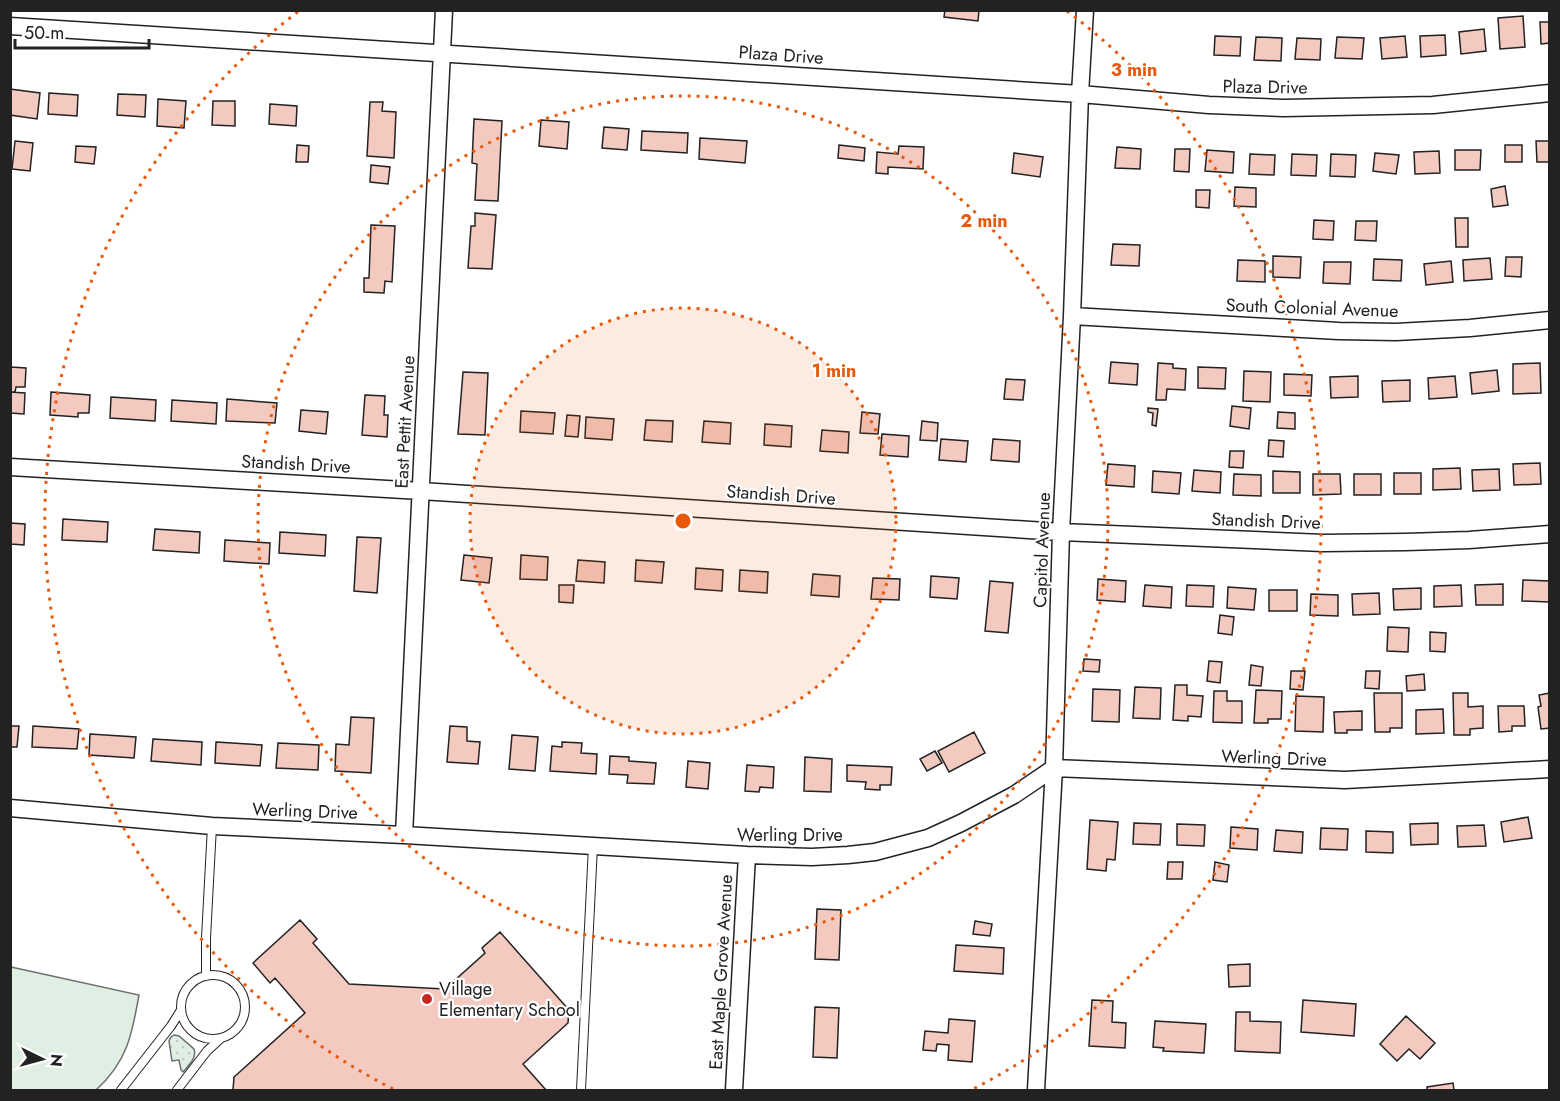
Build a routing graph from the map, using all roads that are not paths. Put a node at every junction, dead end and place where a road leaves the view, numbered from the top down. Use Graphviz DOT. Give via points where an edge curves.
graph roads {
  1 [pos="444,10"];
  2 [pos="1085,10"];
  3 [pos="10,26"];
  4 [pos="441,53"];
  5 [pos="1550,93"];
  6 [pos="1080,94"];
  7 [pos="1072,315"];
  8 [pos="1550,320"];
  9 [pos="10,467"];
  10 [pos="421,491"];
  11 [pos="1061,532"];
  12 [pos="1550,534"];
  13 [pos="1054,768"];
  14 [pos="1550,769"];
  15 [pos="10,808"];
  16 [pos="212,826"];
  17 [pos="404,835"];
  18 [pos="593,846"];
  19 [pos="747,855"];
  20 [pos="206,976"];
  21 [pos="181,1010"];
  22 [pos="220,1039"];
  23 [pos="121,1090"];
  24 [pos="177,1090"];
  25 [pos="581,1090"];
  26 [pos="734,1090"];
  27 [pos="1036,1090"];
  1 -- 4 [label="street, East Pettit Avenue"];
  2 -- 6 [label="street, Capitol Avenue"];
  3 -- 4 [label="street, Plaza Drive"];
  4 -- 6 [label="street, Plaza Drive"];
  4 -- 10 [label="street, East Pettit Avenue"];
  5 -- 6 [label="street, Plaza Drive" via="1433,105 1296,108"];
  6 -- 7 [label="street, Capitol Avenue"];
  7 -- 8 [label="street, South Colonial Avenue" via="1396,332"];
  7 -- 11 [label="street, Capitol Avenue"];
  9 -- 10 [label="street, Standish Drive"];
  10 -- 11 [label="street, Standish Drive"];
  10 -- 17 [label="street, East Pettit Avenue"];
  11 -- 12 [label="street, Standish Drive" via="1323,543 1458,541"];
  11 -- 13 [label="street, Capitol Avenue"];
  13 -- 14 [label="street, Werling Drive" via="1345,780"];
  13 -- 19 [label="street, Werling Drive" via="961,823 902,846 848,855"];
  13 -- 27 [label="street, Capitol Avenue"];
  15 -- 16 [label="street, Werling Drive"];
  16 -- 17 [label="street, Werling Drive"];
  16 -- 20 [label="lane"];
  17 -- 18 [label="street, Werling Drive"];
  18 -- 19 [label="street, Werling Drive"];
  18 -- 25 [label="lane"];
  19 -- 26 [label="street, East Maple Grove Avenue"];
  20 -- 21 [label="lane" via="187,988"];
  20 -- 22 [label="lane" via="228,979 242,994 245,1005 239,1027"];
  21 -- 22 [label="lane" via="184,1021 198,1036"];
  21 -- 23 [label="lane"];
  22 -- 24 [label="lane"];
}
